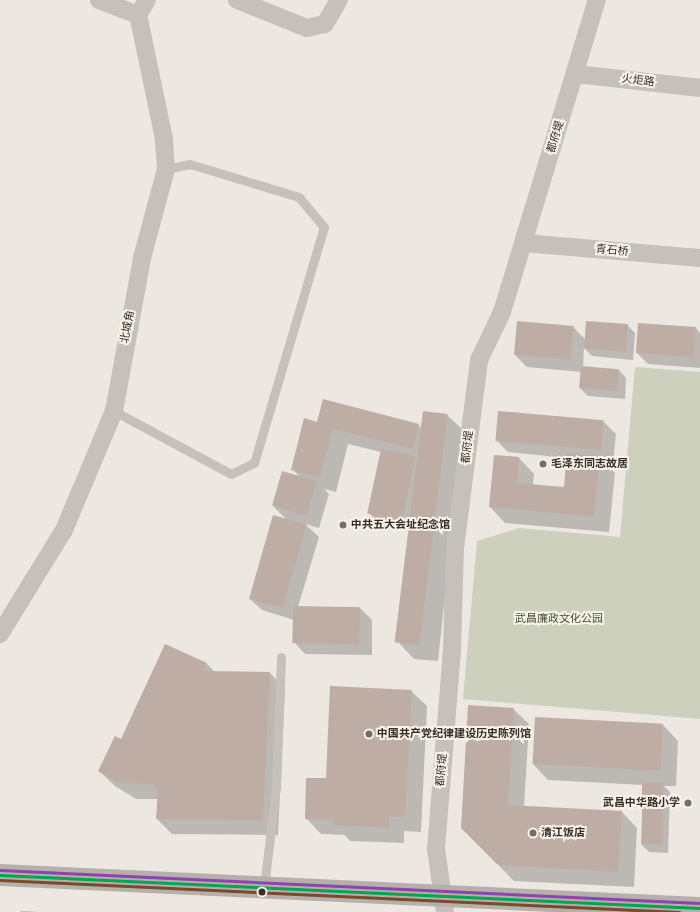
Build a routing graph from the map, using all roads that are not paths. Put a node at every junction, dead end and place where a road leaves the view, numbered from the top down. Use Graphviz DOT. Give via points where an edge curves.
graph roads {
  1 [pos="99,0"];
  2 [pos="147,0"];
  3 [pos="237,0"];
  4 [pos="339,0"];
  5 [pos="597,0"];
  6 [pos="138,15"];
  7 [pos="576,74"];
  8 [pos="700,88"];
  9 [pos="166,169"];
  10 [pos="524,242"];
  11 [pos="700,258"];
  12 [pos="114,411"];
  13 [pos="0,634"];
  14 [pos="281,657"];
  15 [pos="0,875"];
  16 [pos="264,889"];
  17 [pos="445,904"];
  18 [pos="591,907"];
  19 [pos="700,908"];
  20 [pos="671,909"];
  1 -- 6 [label="street"];
  2 -- 6 [label="street"];
  3 -- 4 [label="street" via="307,28 325,24"];
  5 -- 7 [label="street, 都府堤"];
  6 -- 9 [label="street, 北城角" via="164,139"];
  7 -- 8 [label="street, 火炬路"];
  7 -- 10 [label="street, 都府堤"];
  9 -- 12 [label="street, 北城角" via="142,258"];
  9 -- 12 [label="lane" via="190,164 299,197 324,227 254,463 231,474"];
  10 -- 11 [label="street, 青石桥"];
  10 -- 17 [label="street, 都府堤" via="502,312 479,360 455,548 452,649 436,849"];
  12 -- 13 [label="street, 北城角" via="64,530"];
  14 -- 16 [label="lane" via="276,787"];
  15 -- 16 [label="street"];
  16 -- 17 [label="street"];
  17 -- 18 [label="street"];
  18 -- 20 [label="street"];
  19 -- 20 [label="street"];
}
